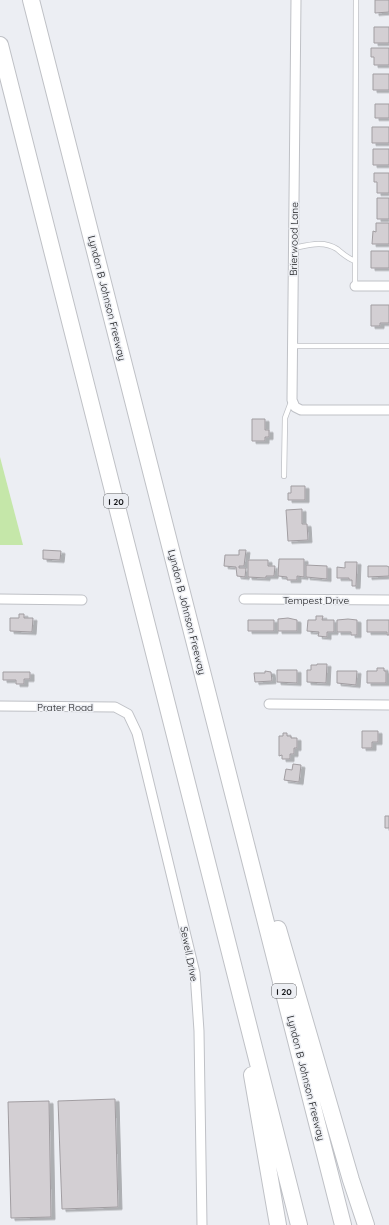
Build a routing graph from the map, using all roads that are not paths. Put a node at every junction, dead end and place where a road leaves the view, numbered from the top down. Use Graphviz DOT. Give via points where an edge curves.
graph roads {
  1 [pos="31,0"];
  2 [pos="35,0"];
  3 [pos="296,0"];
  4 [pos="356,0"];
  5 [pos="40,35"];
  6 [pos="1,50"];
  7 [pos="294,248"];
  8 [pos="355,262"];
  9 [pos="355,286"];
  10 [pos="389,286"];
  11 [pos="293,346"];
  12 [pos="389,346"];
  13 [pos="292,400"];
  14 [pos="389,410"];
  15 [pos="284,476"];
  16 [pos="0,599"];
  17 [pos="244,599"];
  18 [pos="82,600"];
  19 [pos="389,600"];
  20 [pos="269,704"];
  21 [pos="389,705"];
  22 [pos="0,706"];
  23 [pos="128,714"];
  24 [pos="224,758"];
  25 [pos="229,947"];
  26 [pos="202,1225"];
  27 [pos="278,1225"];
  28 [pos="300,1225"];
  29 [pos="343,1225"];
  30 [pos="366,1225"];
  1 -- 5 [label="highway, Lyndon B Johnson Freeway / I 20"];
  2 -- 5 [label="highway"];
  3 -- 7 [label="street, Brierwood Lane"];
  4 -- 8 [label="lane"];
  5 -- 24 [label="highway, Lyndon B Johnson Freeway / I 20"];
  6 -- 25 [label="highway, I 20"];
  7 -- 8 [label="lane" via="328,245"];
  7 -- 11 [label="street, Brierwood Lane"];
  8 -- 9 [label="lane"];
  9 -- 10 [label="street"];
  11 -- 12 [label="lane"];
  11 -- 13 [label="street, Brierwood Lane"];
  13 -- 14 [label="street" via="295,407 302,410"];
  13 -- 15 [label="lane, Brierwood Lane" via="285,418"];
  16 -- 18 [label="street"];
  17 -- 19 [label="street, Tempest Drive"];
  20 -- 21 [label="street"];
  22 -- 23 [label="street, Prater Road" via="115,707"];
  23 -- 26 [label="street, Sewell Drive" via="137,733 195,973 199,1031"];
  24 -- 29 [label="highway, Lyndon B Johnson Freeway / I 20"];
  24 -- 30 [label="highway" via="291,970 350,1180"];
  25 -- 27 [label="highway"];
  25 -- 28 [label="highway, I 20"];
}
